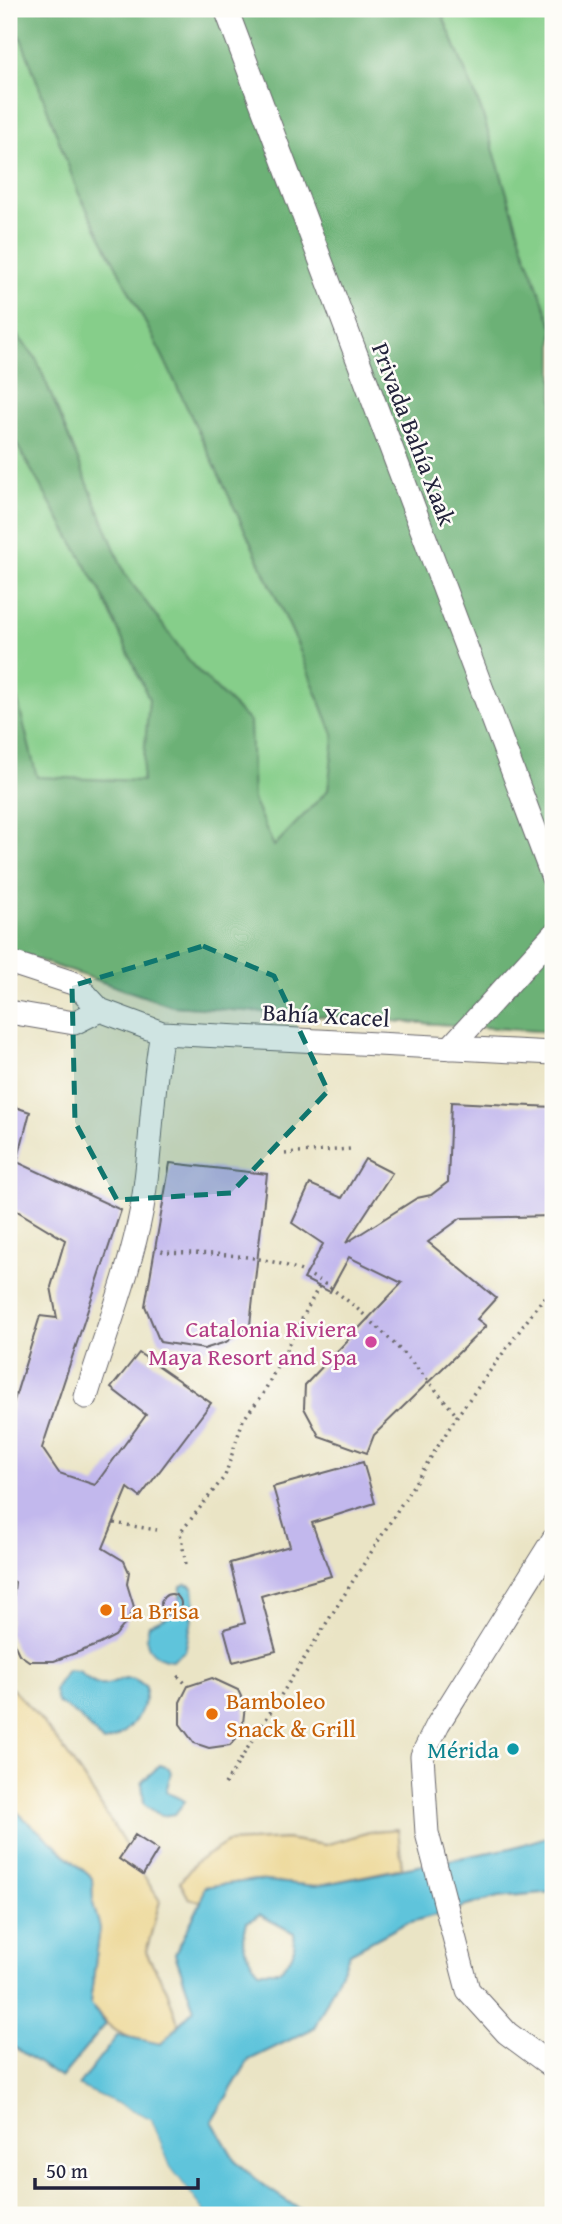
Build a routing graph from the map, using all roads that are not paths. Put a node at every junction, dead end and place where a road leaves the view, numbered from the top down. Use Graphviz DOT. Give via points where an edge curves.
graph roads {
  1 [pos="226,9"];
  2 [pos="553,878"];
  3 [pos="553,935"];
  4 [pos="9,962"];
  5 [pos="100,1010"];
  6 [pos="9,1012"];
  7 [pos="162,1033"];
  8 [pos="450,1048"];
  9 [pos="553,1053"];
  10 [pos="86,1398"];
  11 [pos="553,1540"];
  12 [pos="553,2067"];
  1 -- 2 [label="street, Privada Bahía Xaak"];
  3 -- 8 [label="street"];
  4 -- 5 [label="street, Bahía Xcacel" via="76,984"];
  5 -- 6 [label="street" via="74,1023"];
  5 -- 7 [label="street, Bahía Xcacel"];
  7 -- 8 [label="street, Bahía Xcacel"];
  7 -- 10 [label="street" via="136,1239"];
  8 -- 9 [label="street, Bahía Xcacel"];
  11 -- 12 [label="street" via="422,1756 427,1833 468,1990 507,2033"];
}
